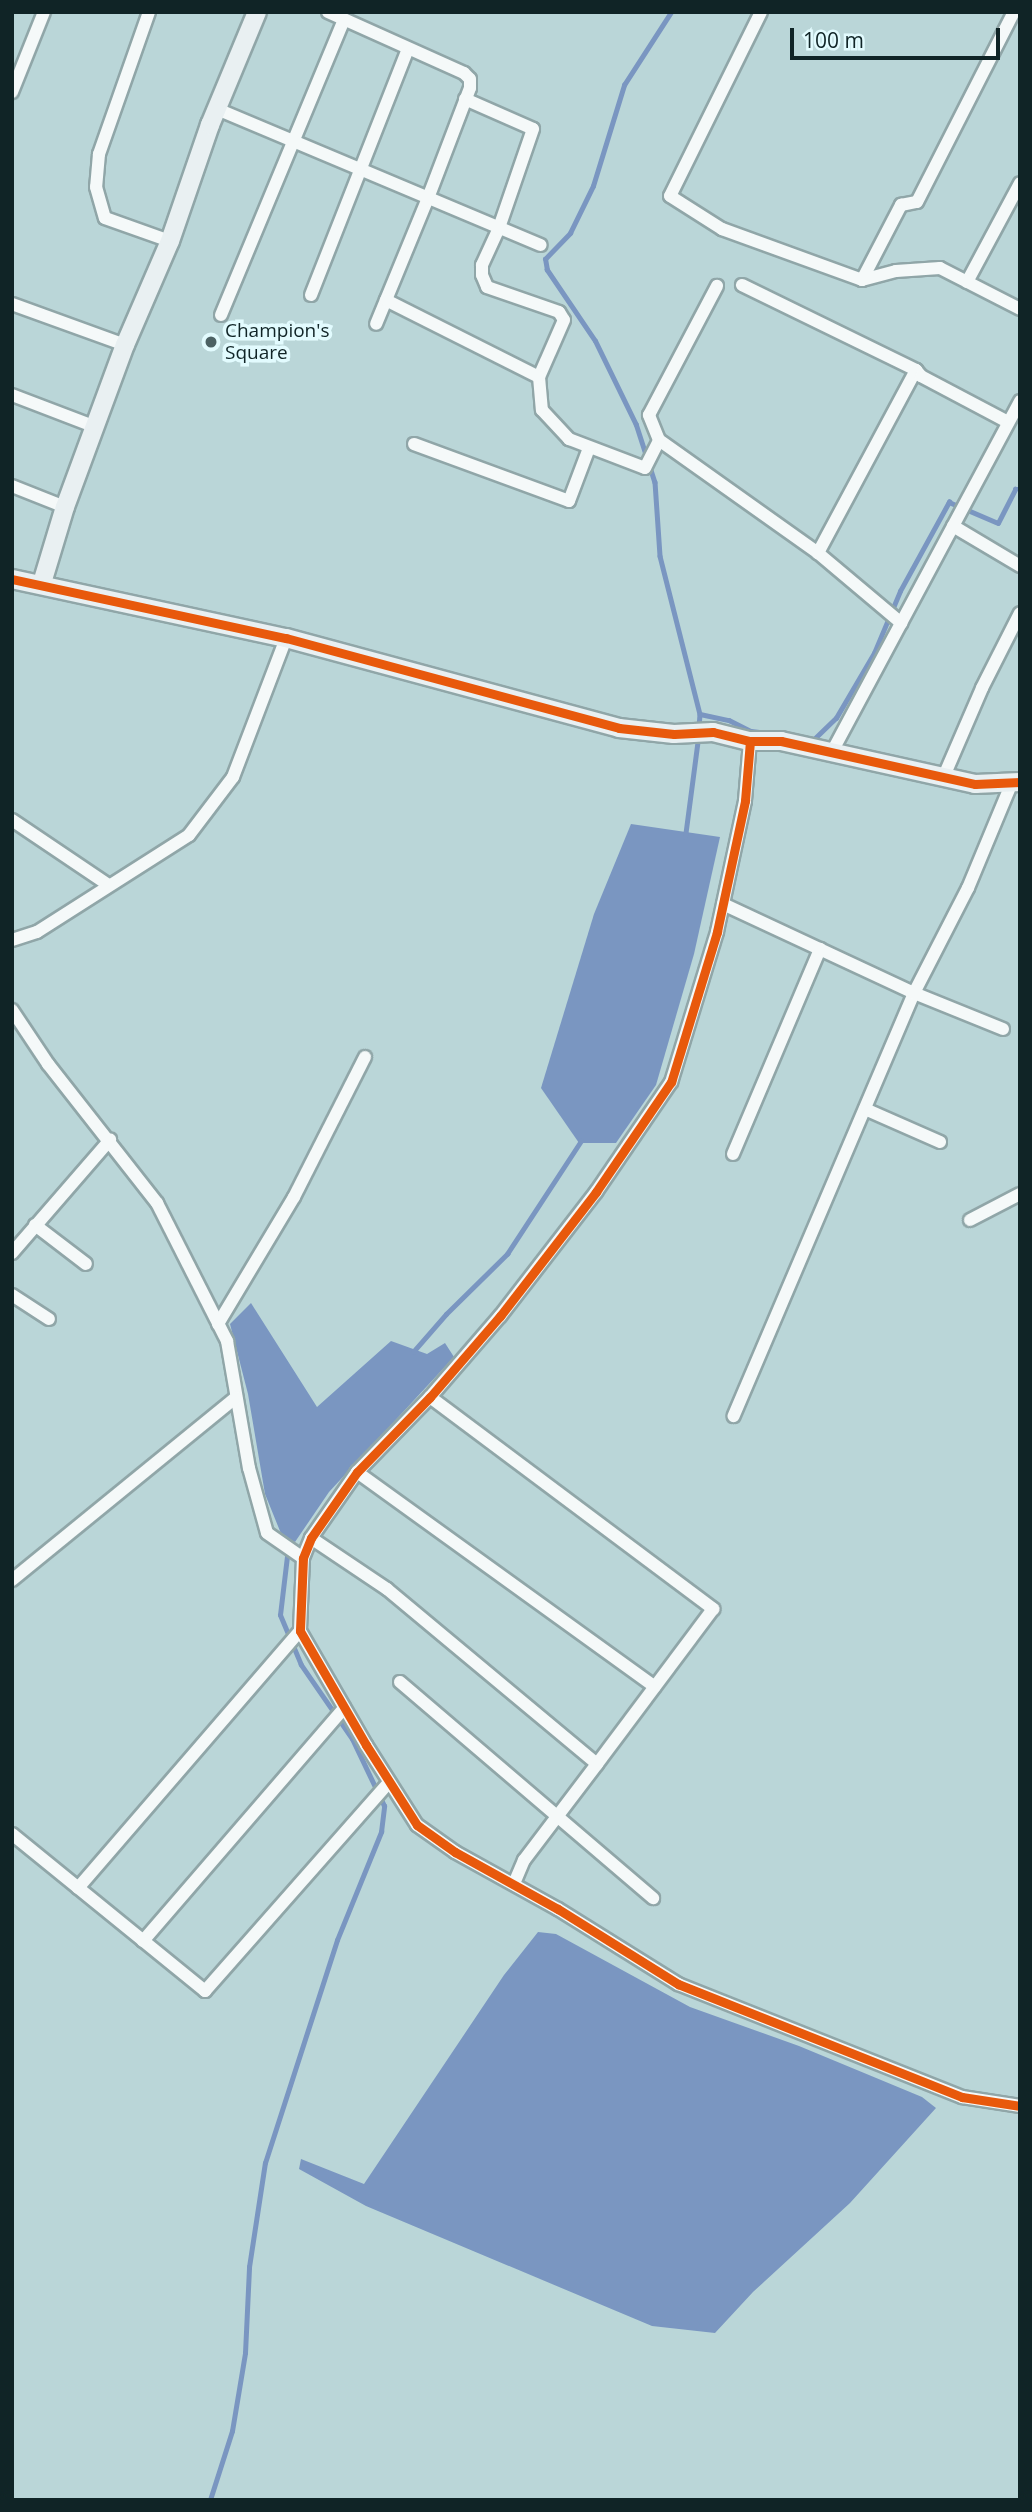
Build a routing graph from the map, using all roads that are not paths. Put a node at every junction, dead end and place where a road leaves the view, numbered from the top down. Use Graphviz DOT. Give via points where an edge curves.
graph roads {
  1 [pos="44,12"];
  2 [pos="149,12"];
  3 [pos="257,12"];
  4 [pos="328,12"];
  5 [pos="761,12"];
  6 [pos="1014,12"];
  7 [pos="344,20"];
  8 [pos="408,48"];
  9 [pos="12,92"];
  10 [pos="465,99"];
  11 [pos="217,109"];
  12 [pos="294,141"];
  13 [pos="361,170"];
  14 [pos="1020,183"];
  15 [pos="428,198"];
  16 [pos="499,228"];
  17 [pos="170,241"];
  18 [pos="541,246"];
  19 [pos="862,281"];
  20 [pos="967,282"];
  21 [pos="742,285"];
  22 [pos="717,286"];
  23 [pos="311,295"];
  24 [pos="386,300"];
  25 [pos="12,304"];
  26 [pos="1020,309"];
  27 [pos="221,315"];
  28 [pos="376,324"];
  29 [pos="125,345"];
  30 [pos="916,370"];
  31 [pos="540,377"];
  32 [pos="12,395"];
  33 [pos="1020,401"];
  34 [pos="1009,422"];
  35 [pos="96,427"];
  36 [pos="657,443"];
  37 [pos="414,444"];
  38 [pos="589,448"];
  39 [pos="12,486"];
  40 [pos="65,507"];
  41 [pos="953,526"];
  42 [pos="818,552"];
  43 [pos="1020,566"];
  44 [pos="13,581"];
  45 [pos="42,583"];
  46 [pos="1020,613"];
  47 [pos="901,623"];
  48 [pos="286,638"];
  49 [pos="750,741"];
  50 [pos="833,750"];
  51 [pos="944,776"];
  52 [pos="1017,781"];
  53 [pos="12,820"];
  54 [pos="107,884"];
  55 [pos="723,904"];
  56 [pos="12,940"];
  57 [pos="820,949"];
  58 [pos="914,992"];
  59 [pos="12,1010"];
  60 [pos="1003,1029"];
  61 [pos="365,1057"];
  62 [pos="865,1109"];
  63 [pos="110,1140"];
  64 [pos="940,1142"];
  65 [pos="733,1154"];
  66 [pos="1020,1194"];
  67 [pos="970,1220"];
  68 [pos="35,1225"];
  69 [pos="12,1254"];
  70 [pos="86,1264"];
  71 [pos="12,1295"];
  72 [pos="49,1319"];
  73 [pos="218,1324"];
  74 [pos="236,1397"];
  75 [pos="430,1397"];
  76 [pos="734,1416"];
  77 [pos="357,1472"];
  78 [pos="311,1538"];
  79 [pos="298,1555"];
  80 [pos="12,1580"];
  81 [pos="298,1634"];
  82 [pos="400,1682"];
  83 [pos="655,1687"];
  84 [pos="343,1709"];
  85 [pos="597,1765"];
  86 [pos="386,1785"];
  87 [pos="557,1815"];
  88 [pos="12,1833"];
  89 [pos="514,1884"];
  90 [pos="78,1888"];
  91 [pos="653,1898"];
  92 [pos="143,1941"];
  93 [pos="1020,2106"];
  1 -- 9 [label="street"];
  2 -- 17 [label="street" via="99,154 96,187 106,218"];
  3 -- 11 [label="street"];
  4 -- 7 [label="street"];
  5 -- 19 [label="street" via="670,196 723,229"];
  6 -- 19 [label="street" via="917,202 901,205"];
  7 -- 8 [label="street"];
  7 -- 12 [label="street"];
  8 -- 10 [label="street" via="464,73 470,79"];
  8 -- 13 [label="street"];
  10 -- 15 [label="street"];
  10 -- 16 [label="street" via="533,129"];
  11 -- 12 [label="street"];
  11 -- 17 [label="street"];
  12 -- 13 [label="street"];
  12 -- 27 [label="street"];
  13 -- 15 [label="street"];
  13 -- 23 [label="street"];
  14 -- 20 [label="street"];
  15 -- 16 [label="street"];
  15 -- 24 [label="street"];
  16 -- 18 [label="street"];
  16 -- 31 [label="street" via="482,265 487,287 559,312 564,320"];
  17 -- 29 [label="street"];
  19 -- 20 [label="street" via="896,271 940,268"];
  20 -- 26 [label="street"];
  21 -- 30 [label="street"];
  22 -- 36 [label="street" via="649,415"];
  24 -- 28 [label="street"];
  24 -- 31 [label="street"];
  25 -- 29 [label="street"];
  29 -- 35 [label="street"];
  30 -- 34 [label="street"];
  30 -- 42 [label="street"];
  31 -- 38 [label="street" via="542,410 569,439"];
  32 -- 35 [label="street"];
  33 -- 34 [label="street"];
  34 -- 41 [label="street"];
  35 -- 40 [label="street"];
  36 -- 38 [label="street" via="645,468"];
  36 -- 42 [label="street"];
  37 -- 38 [label="street" via="569,501"];
  39 -- 40 [label="street"];
  40 -- 45 [label="street"];
  41 -- 43 [label="street"];
  41 -- 47 [label="street"];
  42 -- 47 [label="street"];
  44 -- 45 [label="street"];
  45 -- 48 [label="street"];
  46 -- 51 [label="street"];
  47 -- 50 [label="street"];
  48 -- 49 [label="street" via="620,728 713,732"];
  48 -- 54 [label="street" via="233,777 189,835"];
  49 -- 50 [label="street"];
  49 -- 55 [label="street" via="745,801"];
  50 -- 51 [label="street"];
  51 -- 52 [label="street" via="975,784"];
  52 -- 58 [label="street"];
  53 -- 54 [label="street"];
  54 -- 56 [label="street" via="37,932"];
  55 -- 57 [label="street"];
  55 -- 75 [label="street" via="671,1082 596,1192"];
  57 -- 58 [label="street"];
  57 -- 65 [label="street"];
  58 -- 60 [label="street"];
  58 -- 62 [label="street"];
  59 -- 63 [label="street" via="48,1064"];
  61 -- 73 [label="street" via="294,1197"];
  62 -- 64 [label="street"];
  62 -- 76 [label="street"];
  63 -- 68 [label="street"];
  63 -- 73 [label="street" via="157,1203"];
  66 -- 67 [label="street"];
  68 -- 69 [label="street"];
  68 -- 70 [label="street"];
  71 -- 72 [label="street"];
  73 -- 74 [label="street" via="227,1341"];
  74 -- 79 [label="street" via="267,1533"];
  74 -- 80 [label="street"];
  75 -- 77 [label="street"];
  75 -- 83 [label="street" via="713,1609"];
  77 -- 78 [label="street"];
  77 -- 83 [label="street"];
  78 -- 79 [label="street"];
  78 -- 85 [label="street" via="387,1590"];
  79 -- 81 [label="street"];
  81 -- 84 [label="street"];
  81 -- 90 [label="street"];
  82 -- 87 [label="street"];
  83 -- 85 [label="street"];
  84 -- 86 [label="street"];
  84 -- 92 [label="street"];
  85 -- 87 [label="street"];
  86 -- 89 [label="street" via="417,1825"];
  86 -- 92 [label="street" via="205,1991"];
  87 -- 89 [label="street" via="524,1860"];
  87 -- 91 [label="street"];
  88 -- 90 [label="street"];
  89 -- 93 [label="street" via="678,1984 962,2096"];
  90 -- 92 [label="street"];
}
